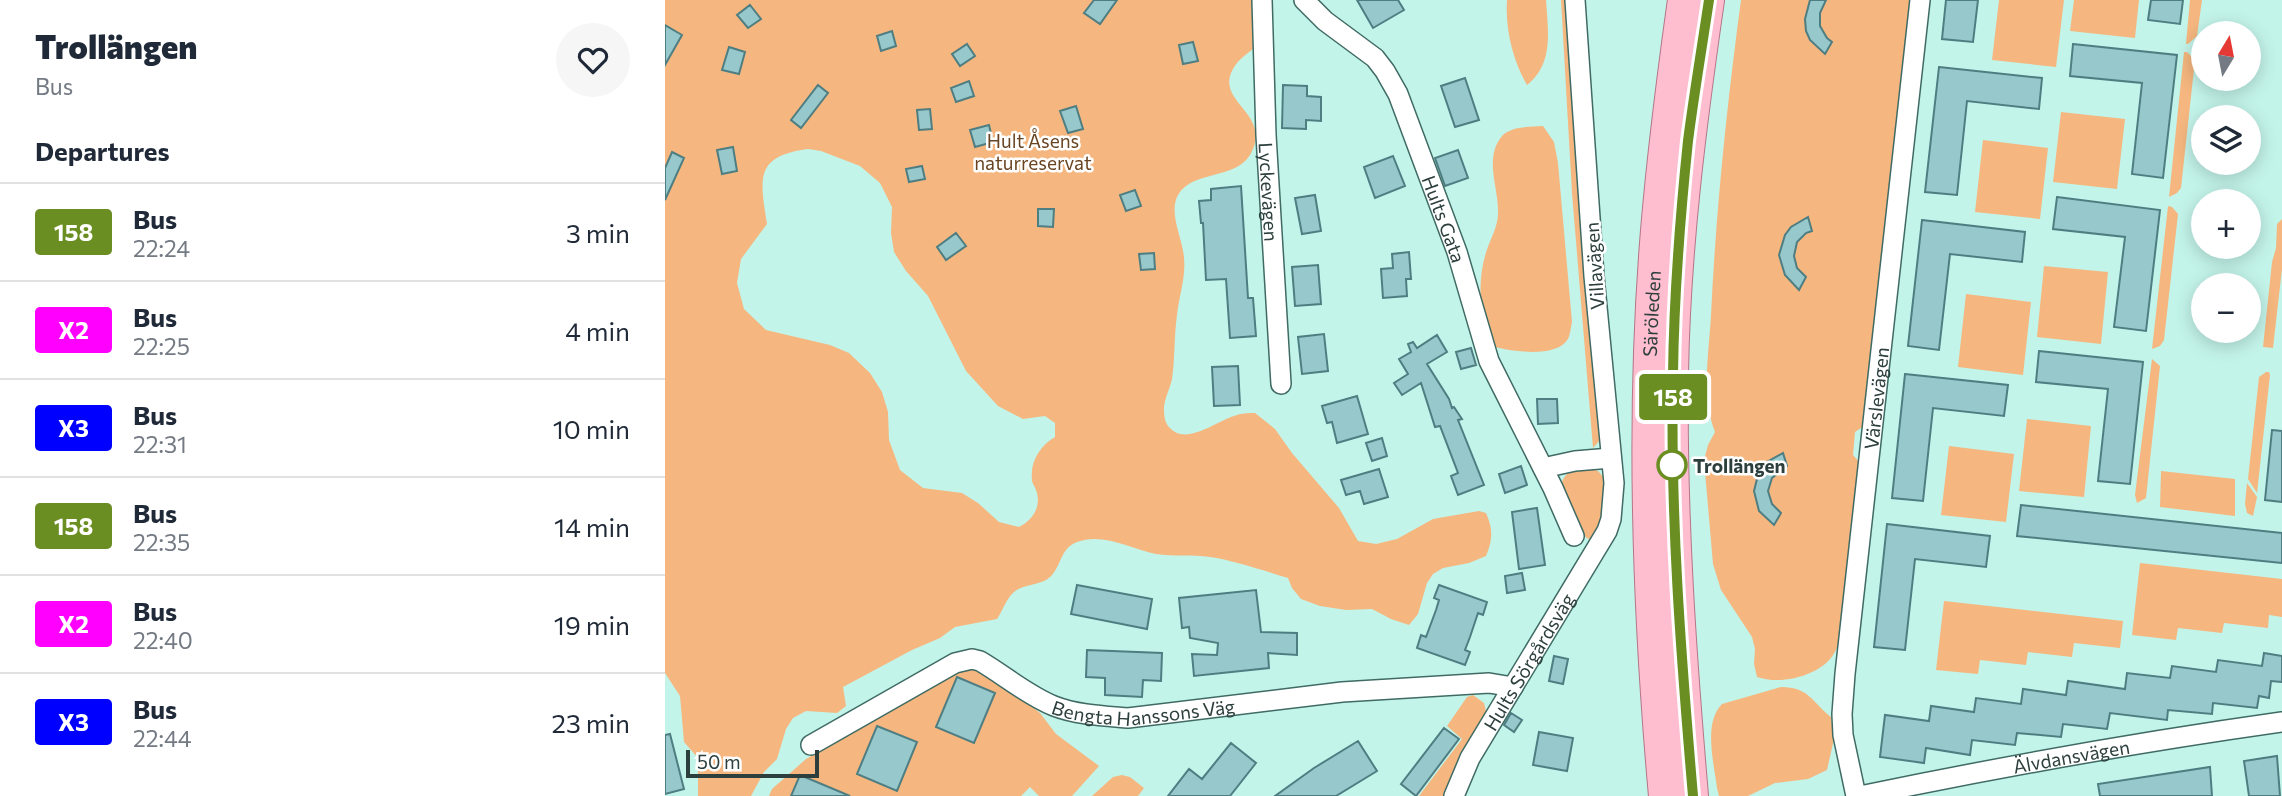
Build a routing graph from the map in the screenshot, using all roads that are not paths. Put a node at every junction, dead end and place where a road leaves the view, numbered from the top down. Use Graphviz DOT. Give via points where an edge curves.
graph roads {
  1 [pos="1262,0"];
  2 [pos="1304,0"];
  3 [pos="1576,0"];
  4 [pos="1920,0"];
  5 [pos="1702,1"];
  6 [pos="1281,384"];
  7 [pos="1611,458"];
  8 [pos="1543,468"];
  9 [pos="1607,531"];
  10 [pos="1574,536"];
  11 [pos="1513,687"];
  12 [pos="2282,722"];
  13 [pos="811,745"];
  14 [pos="1454,796"];
  15 [pos="1664,796"];
  16 [pos="1693,796"];
  17 [pos="1858,796"];
  1 -- 6 [label="street, Lyckevägen"];
  2 -- 8 [label="street, Hults Gata" via="1375,58 1394,84 1451,234 1489,362"];
  3 -- 7 [label="street, Villavägen"];
  4 -- 17 [label="street, Värslevägen" via="1845,674 1843,735"];
  5 -- 15 [label="main road, Säröleden" via="1667,122 1648,381 1653,656"];
  5 -- 16 [label="main road, Säröleden" via="1673,371 1672,465"];
  7 -- 8 [label="street"];
  7 -- 9 [label="street, Villavägen" via="1613,503"];
  8 -- 10 [label="street, Hults Gata"];
  9 -- 11 [label="street, Hults Sörgårdsväg"];
  11 -- 13 [label="street, Bengta Hanssons Väg" via="1489,683 1342,692 1128,718 1052,705 972,659 955,663"];
  11 -- 14 [label="street, Hults Sörgårdsväg" via="1470,758"];
  12 -- 17 [label="street, Älvdansvägen" via="2114,747"];
}
